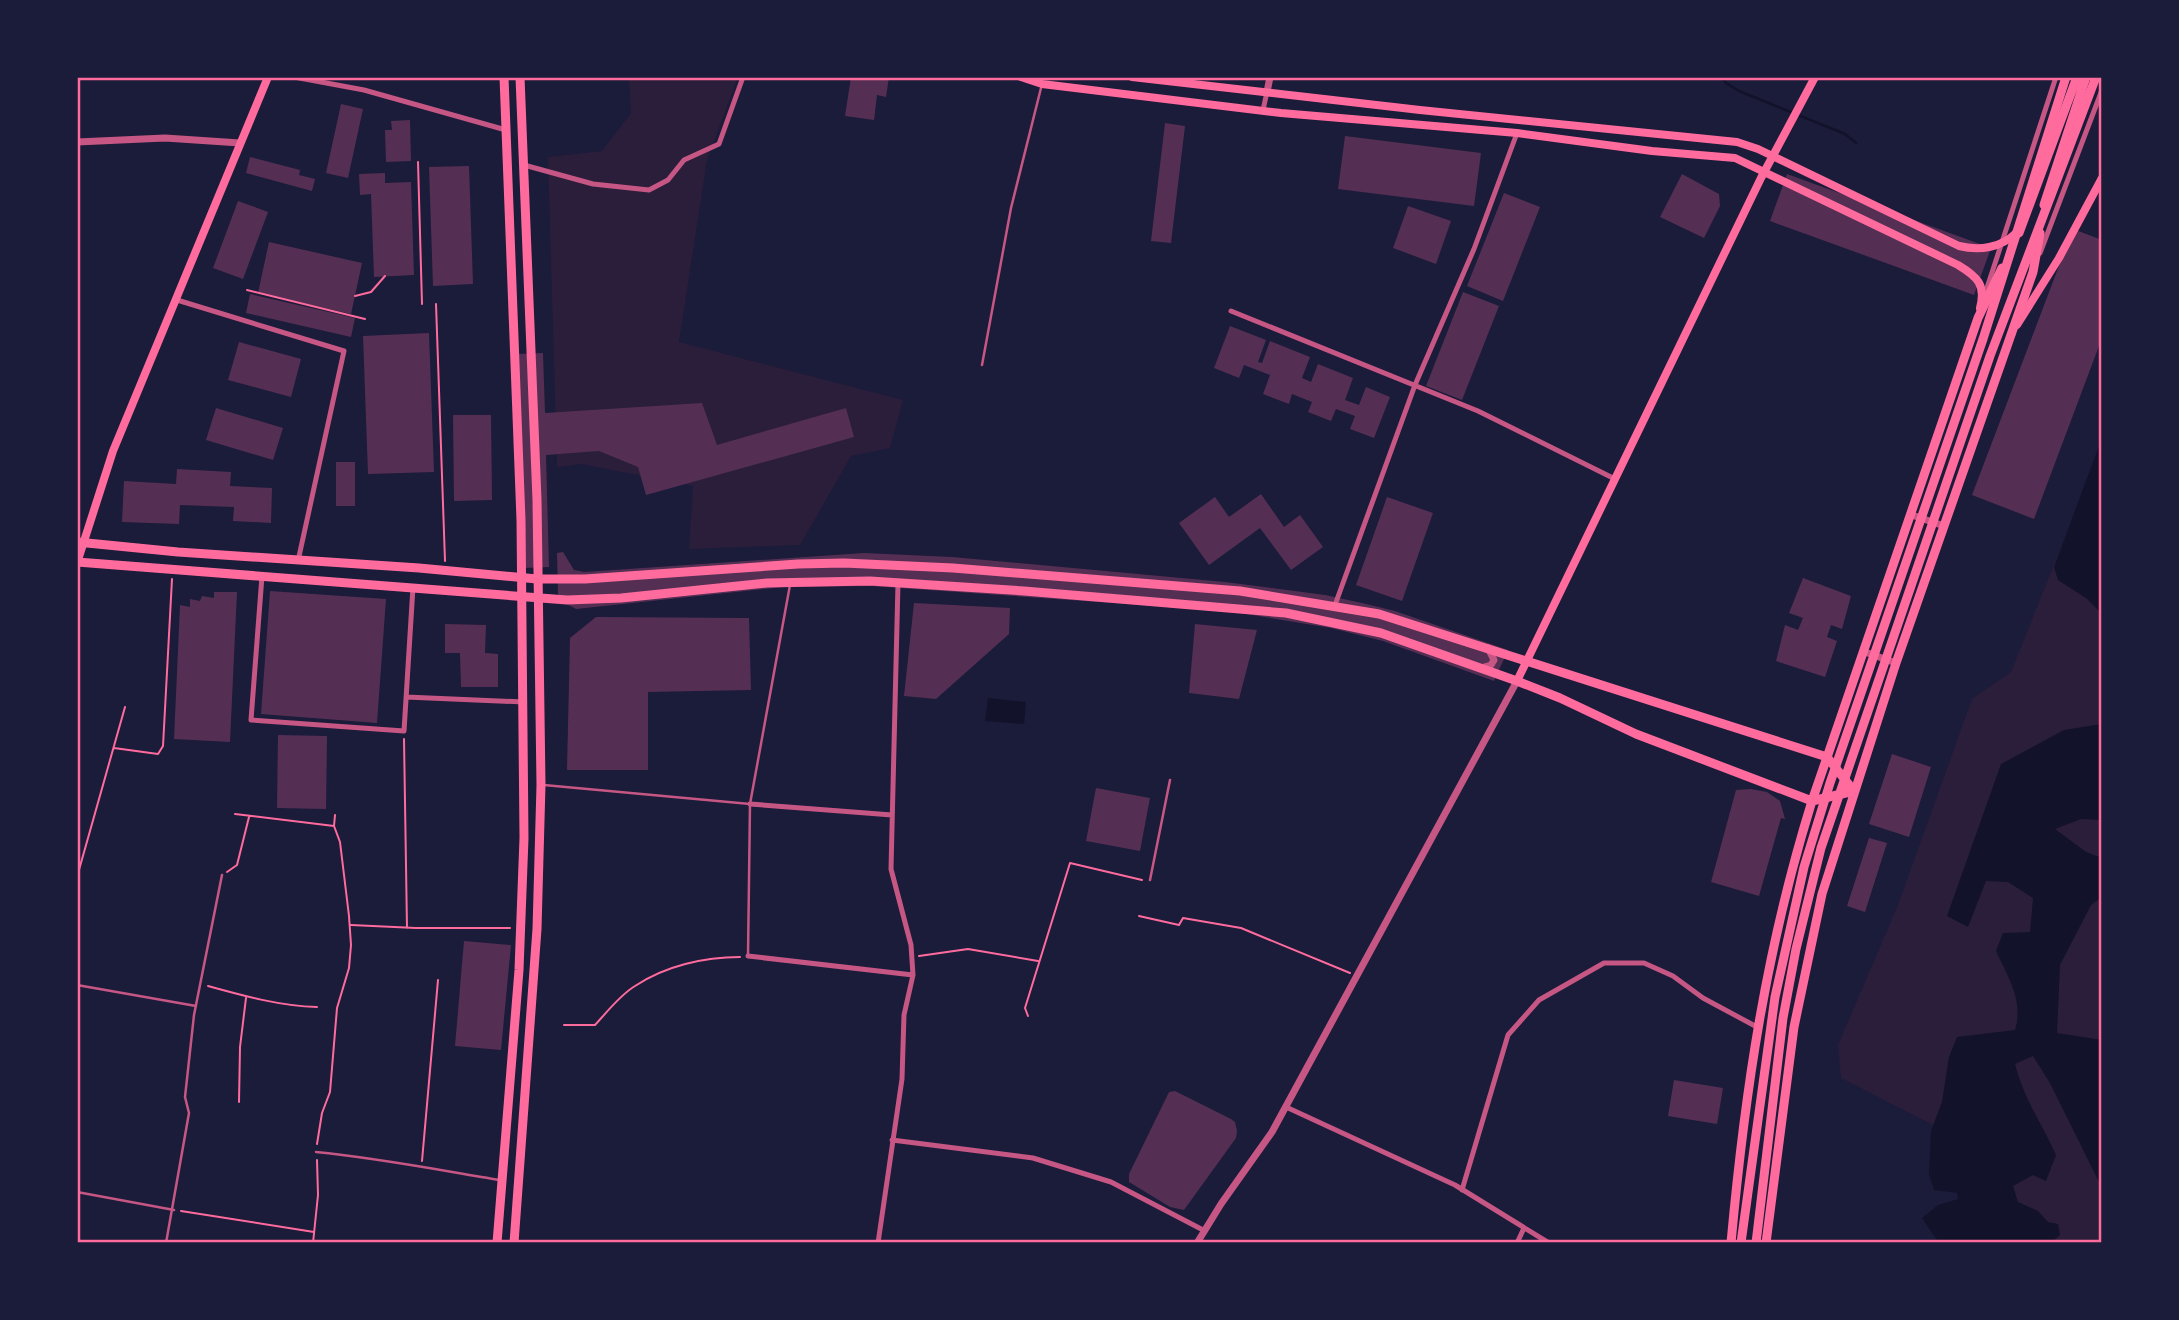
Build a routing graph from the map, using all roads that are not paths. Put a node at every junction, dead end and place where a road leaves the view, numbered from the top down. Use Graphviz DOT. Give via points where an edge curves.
graph roads {
  1 [pos="268,77"];
  2 [pos="294,77"];
  3 [pos="504,77"];
  4 [pos="520,77"];
  5 [pos="743,77"];
  6 [pos="1021,77"];
  7 [pos="1132,77"];
  8 [pos="1270,77"];
  9 [pos="1815,77"];
  10 [pos="2056,77"];
  11 [pos="2066,77"];
  12 [pos="2077,77"];
  13 [pos="2086,77"];
  14 [pos="2096,77"];
  15 [pos="1042,84"];
  16 [pos="2102,90"];
  17 [pos="1266,92"];
  18 [pos="1263,110"];
  19 [pos="2064,128"];
  20 [pos="506,130"];
  21 [pos="1517,133"];
  22 [pos="77,142"];
  23 [pos="1737,142"];
  24 [pos="240,143"];
  25 [pos="1773,157"];
  26 [pos="1735,158"];
  27 [pos="524,165"];
  28 [pos="1763,172"];
  29 [pos="2102,178"];
  30 [pos="2026,219"];
  31 [pos="2000,245"];
  32 [pos="2033,272"];
  33 [pos="177,300"];
  34 [pos="1231,311"];
  35 [pos="1978,318"];
  36 [pos="2010,336"];
  37 [pos="982,365"];
  38 [pos="1415,385"];
  39 [pos="1615,479"];
  40 [pos="520,500"];
  41 [pos="537,500"];
  42 [pos="1912,515"];
  43 [pos="1944,526"];
  44 [pos="80,542"];
  45 [pos="298,561"];
  46 [pos="77,562"];
  47 [pos="262,575"];
  48 [pos="521,578"];
  49 [pos="537,579"];
  50 [pos="790,582"];
  51 [pos="898,583"];
  52 [pos="413,587"];
  53 [pos="522,595"];
  54 [pos="537,597"];
  55 [pos="1335,605"];
  56 [pos="1488,648"];
  57 [pos="1865,652"];
  58 [pos="1528,661"];
  59 [pos="1896,663"];
  60 [pos="1480,668"];
  61 [pos="1517,681"];
  62 [pos="406,697"];
  63 [pos="524,702"];
  64 [pos="1827,757"];
  65 [pos="1170,780"];
  66 [pos="541,785"];
  67 [pos="1854,791"];
  68 [pos="1812,801"];
  69 [pos="750,804"];
  70 [pos="892,815"];
  71 [pos="222,875"];
  72 [pos="1150,880"];
  73 [pos="1788,884"];
  74 [pos="1822,894"];
  75 [pos="748,956"];
  76 [pos="913,975"];
  77 [pos="77,985"];
  78 [pos="196,1006"];
  79 [pos="1757,1027"];
  80 [pos="1286,1107"];
  81 [pos="892,1140"];
  82 [pos="316,1152"];
  83 [pos="502,1181"];
  84 [pos="1462,1189"];
  85 [pos="77,1192"];
  86 [pos="174,1210"];
  87 [pos="1524,1228"];
  88 [pos="1205,1231"];
  89 [pos="166,1243"];
  90 [pos="497,1243"];
  91 [pos="514,1243"];
  92 [pos="878,1243"];
  93 [pos="1197,1243"];
  94 [pos="1517,1243"];
  95 [pos="1549,1243"];
  96 [pos="1731,1243"];
  97 [pos="1741,1243"];
  98 [pos="1756,1243"];
  99 [pos="1766,1243"];
  1 -- 24 [label="main road"];
  2 -- 20 [label="street" via="364,90"];
  3 -- 20 [label="main road"];
  4 -- 27 [label="main road"];
  5 -- 27 [label="street" via="719,144 684,160 668,180 649,190 593,184"];
  6 -- 15 [label="main road"];
  7 -- 17 [label="main road"];
  8 -- 17 [label="street"];
  9 -- 25 [label="main road"];
  10 -- 31 [label="street"];
  11 -- 97 [label="main road" via="1983,339 1814,835 1775,997"];
  12 -- 19 [label="main road"];
  13 -- 19 [label="main road"];
  14 -- 98 [label="main road" via="1990,356 1834,807 1796,949 1772,1092"];
  15 -- 18 [label="main road"];
  15 -- 37 [label="lane" via="1011,208"];
  16 -- 32 [label="street"];
  17 -- 18 [label="street"];
  17 -- 23 [label="main road"];
  18 -- 21 [label="main road"];
  19 -- 30 [label="main road"];
  19 -- 32 [label="main road"];
  20 -- 40 [label="main road"];
  21 -- 26 [label="main road"];
  21 -- 38 [label="street" via="1474,249"];
  22 -- 24 [label="street" via="165,138"];
  23 -- 25 [label="main road"];
  23 -- 26 [label="main road"];
  24 -- 33 [label="main road"];
  25 -- 28 [label="main road"];
  25 -- 31 [label="main road" via="1959,246"];
  26 -- 28 [label="main road"];
  27 -- 41 [label="main road"];
  28 -- 35 [label="main road" via="1969,271 1981,285"];
  28 -- 39 [label="main road"];
  29 -- 36 [label="main road"];
  30 -- 31 [label="main road"];
  30 -- 35 [label="main road"];
  31 -- 35 [label="street"];
  32 -- 36 [label="main road"];
  33 -- 44 [label="main road"];
  33 -- 45 [label="street" via="344,351"];
  34 -- 38 [label="street"];
  35 -- 42 [label="main road"];
  36 -- 43 [label="main road"];
  38 -- 39 [label="street"];
  38 -- 55 [label="street"];
  39 -- 58 [label="main road"];
  40 -- 41 [label="main road"];
  40 -- 48 [label="main road"];
  41 -- 49 [label="main road"];
  42 -- 43 [label="street"];
  42 -- 57 [label="main road"];
  43 -- 59 [label="main road"];
  44 -- 45 [label="main road"];
  44 -- 46 [label="main road"];
  45 -- 48 [label="main road"];
  46 -- 47 [label="main road"];
  47 -- 52 [label="main road"];
  47 -- 62 [label="street" via="251,720 404,731"];
  48 -- 49 [label="main road"];
  48 -- 53 [label="main road"];
  49 -- 54 [label="main road"];
  49 -- 55 [label="main road" via="876,564 1240,590"];
  50 -- 51 [label="main road"];
  50 -- 54 [label="main road" via="589,600"];
  50 -- 69 [label="lane"];
  51 -- 60 [label="main road" via="1286,613 1381,633"];
  51 -- 70 [label="street"];
  52 -- 53 [label="main road"];
  52 -- 62 [label="street"];
  53 -- 54 [label="main road"];
  53 -- 63 [label="main road"];
  54 -- 66 [label="main road"];
  55 -- 56 [label="main road"];
  56 -- 58 [label="main road"];
  56 -- 60 [label="street" via="1494,660"];
  57 -- 59 [label="street"];
  57 -- 64 [label="main road"];
  58 -- 61 [label="main road"];
  58 -- 64 [label="main road"];
  59 -- 67 [label="main road"];
  60 -- 61 [label="main road"];
  61 -- 68 [label="main road" via="1636,734"];
  61 -- 80 [label="street"];
  62 -- 63 [label="street"];
  63 -- 83 [label="main road" via="522,928"];
  64 -- 67 [label="main road"];
  64 -- 68 [label="main road"];
  65 -- 72 [label="lane"];
  66 -- 69 [label="lane"];
  66 -- 91 [label="main road" via="537,929"];
  67 -- 68 [label="main road"];
  67 -- 74 [label="main road"];
  68 -- 73 [label="main road"];
  69 -- 70 [label="street"];
  69 -- 75 [label="lane"];
  70 -- 76 [label="street" via="891,869 913,957"];
  71 -- 78 [label="lane"];
  73 -- 74 [label="street"];
  73 -- 79 [label="main road"];
  74 -- 99 [label="main road" via="1794,1027"];
  75 -- 76 [label="street"];
  76 -- 81 [label="street" via="904,1015 902,1079"];
  77 -- 78 [label="lane"];
  78 -- 86 [label="lane" via="185,1097 189,1113"];
  79 -- 84 [label="street" via="1644,962 1604,963 1539,1000 1508,1035"];
  79 -- 96 [label="main road"];
  80 -- 84 [label="street"];
  80 -- 88 [label="street"];
  81 -- 88 [label="street" via="1033,1158 1111,1182"];
  81 -- 92 [label="street"];
  82 -- 83 [label="lane" via="372,1157"];
  83 -- 90 [label="main road"];
  84 -- 87 [label="street"];
  85 -- 86 [label="lane"];
  86 -- 89 [label="lane"];
  87 -- 94 [label="street"];
  87 -- 95 [label="street"];
  88 -- 93 [label="street"];
}
